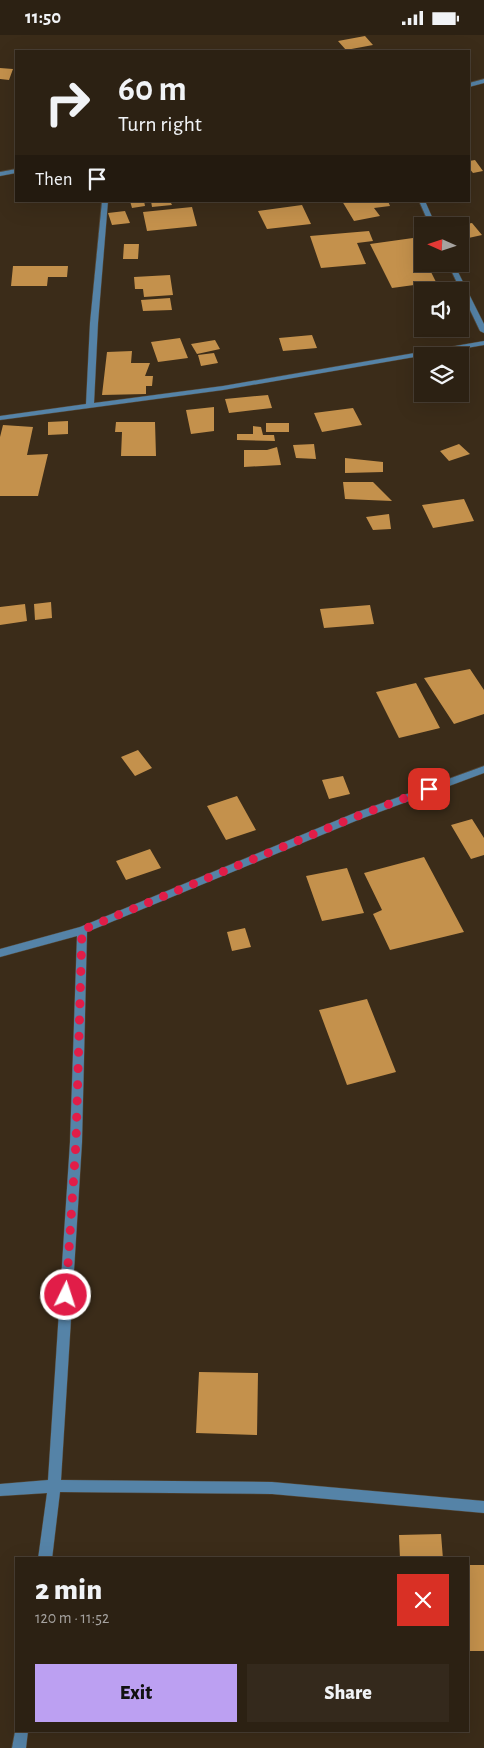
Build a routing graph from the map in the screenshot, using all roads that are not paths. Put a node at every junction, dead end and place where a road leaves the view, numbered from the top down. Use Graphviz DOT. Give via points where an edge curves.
graph roads {
  1 [pos="484,81"];
  2 [pos="470,85"];
  3 [pos="15,171"];
  4 [pos="0,174"];
  5 [pos="105,202"];
  6 [pos="422,202"];
  7 [pos="429,217"];
  8 [pos="455,273"];
  9 [pos="484,331"];
  10 [pos="484,343"];
  11 [pos="90,407"];
  12 [pos="0,418"];
  13 [pos="484,769"];
  14 [pos="82,930"];
  15 [pos="0,953"];
  16 [pos="54,1486"];
  17 [pos="0,1490"];
  18 [pos="484,1507"];
  19 [pos="45,1557"];
  20 [pos="21,1732"];
  21 [pos="19,1748"];
  1 -- 2 [label="street"];
  3 -- 4 [label="street"];
  5 -- 11 [label="street"];
  6 -- 7 [label="street"];
  8 -- 9 [label="street"];
  10 -- 11 [label="street" via="223,388"];
  11 -- 12 [label="street"];
  13 -- 14 [label="street" via="355,817"];
  14 -- 15 [label="street"];
  14 -- 16 [label="street" via="76,1142"];
  16 -- 17 [label="street"];
  16 -- 18 [label="street" via="272,1488"];
  16 -- 19 [label="street"];
  20 -- 21 [label="street"];
}
